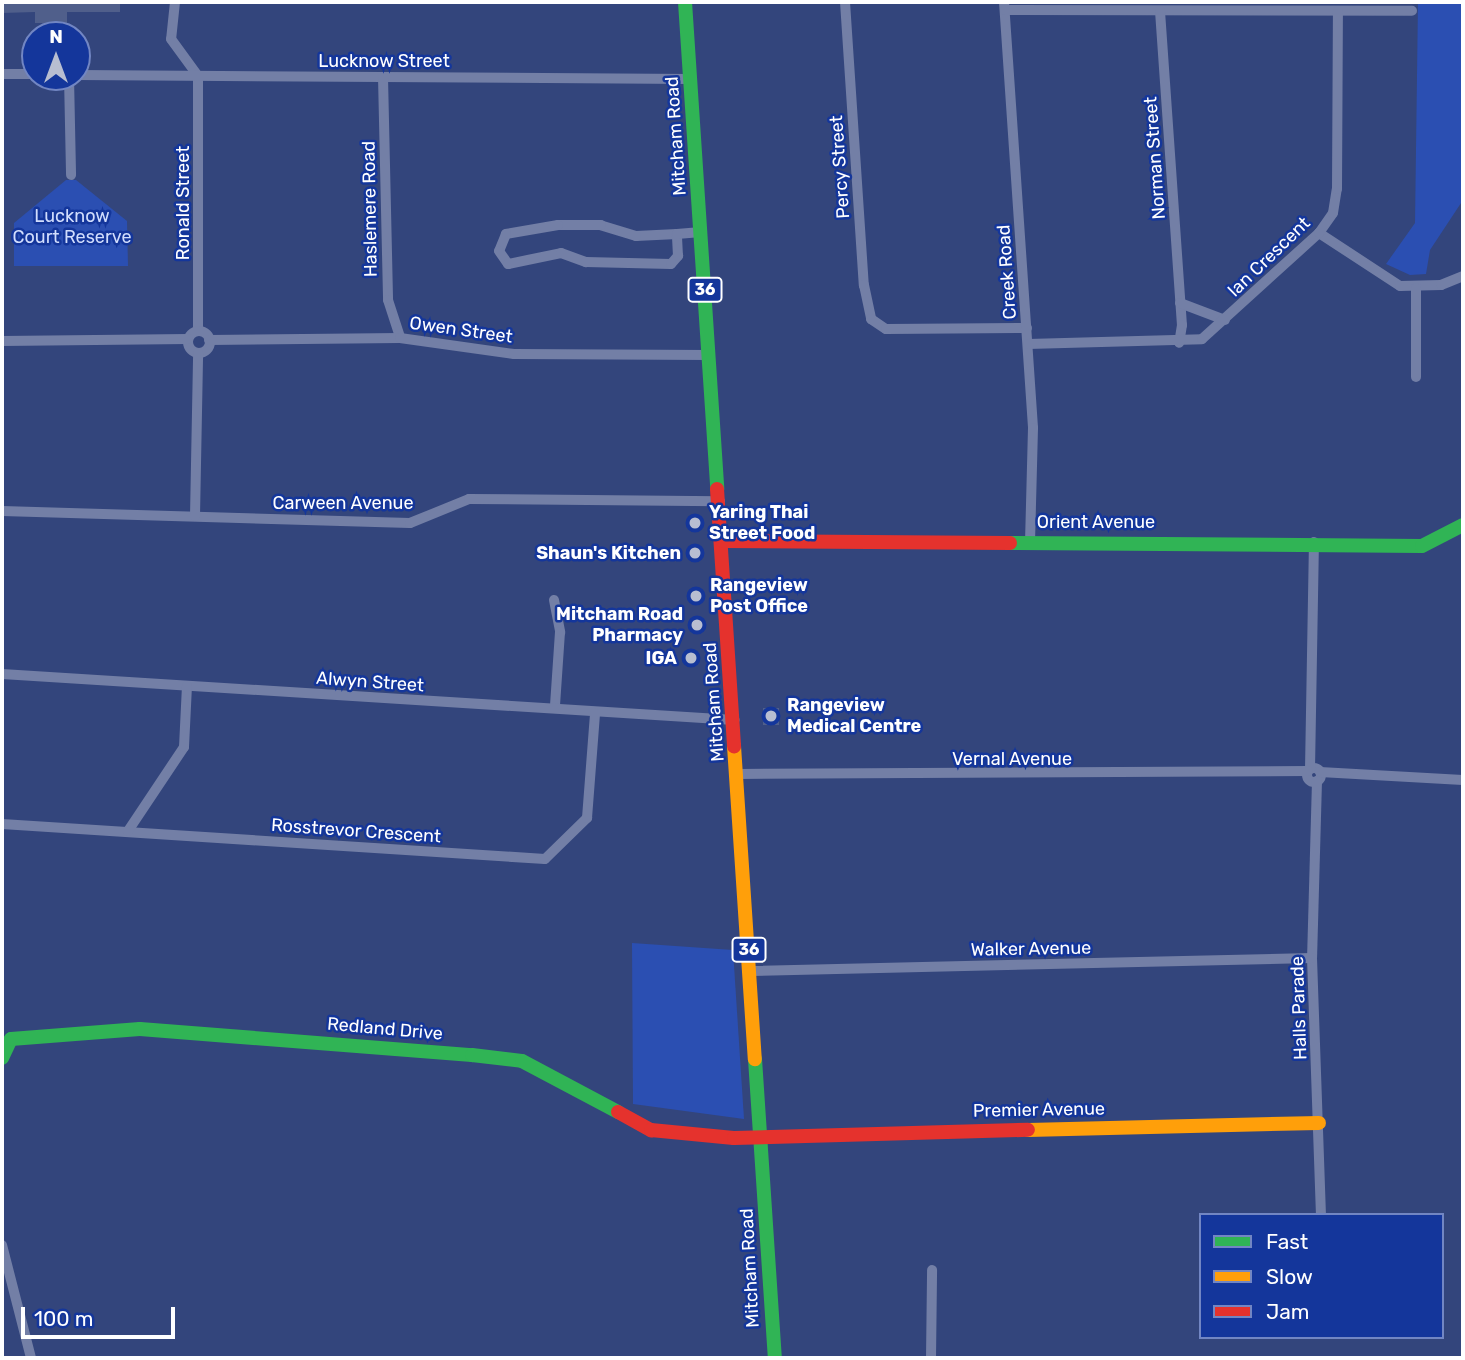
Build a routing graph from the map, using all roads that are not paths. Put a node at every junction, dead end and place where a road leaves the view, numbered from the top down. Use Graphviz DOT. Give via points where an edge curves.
graph roads {
  1 [pos="175,2"];
  2 [pos="685,2"];
  3 [pos="845,2"];
  4 [pos="1005,6"];
  5 [pos="1160,10"];
  6 [pos="1338,11"];
  7 [pos="1412,11"];
  8 [pos="2,74"];
  9 [pos="21,75"];
  10 [pos="91,75"];
  11 [pos="198,76"];
  12 [pos="383,77"];
  13 [pos="691,79"];
  14 [pos="69,91"];
  15 [pos="71,175"];
  16 [pos="701,232"];
  17 [pos="1320,233"];
  18 [pos="677,234"];
  19 [pos="1463,276"];
  20 [pos="1416,288"];
  21 [pos="1180,303"];
  22 [pos="1225,320"];
  23 [pos="1027,328"];
  24 [pos="198,331"];
  25 [pos="400,338"];
  26 [pos="188,339"];
  27 [pos="209,340"];
  28 [pos="2,341"];
  29 [pos="1179,343"];
  30 [pos="1028,344"];
  31 [pos="198,352"];
  32 [pos="709,355"];
  33 [pos="1416,377"];
  34 [pos="720,501"];
  35 [pos="2,510"];
  36 [pos="195,516"];
  37 [pos="1463,525"];
  38 [pos="1030,540"];
  39 [pos="723,541"];
  40 [pos="1314,542"];
  41 [pos="554,600"];
  42 [pos="2,674"];
  43 [pos="187,686"];
  44 [pos="555,706"];
  45 [pos="595,713"];
  46 [pos="735,720"];
  47 [pos="738,774"];
  48 [pos="1314,775"];
  49 [pos="1463,780"];
  50 [pos="2,824"];
  51 [pos="128,831"];
  52 [pos="1312,958"];
  53 [pos="750,971"];
  54 [pos="2,1058"];
  55 [pos="1318,1123"];
  56 [pos="761,1136"];
  57 [pos="1321,1213"];
  58 [pos="2,1245"];
  59 [pos="932,1270"];
  60 [pos="32,1358"];
  61 [pos="775,1358"];
  62 [pos="931,1358"];
  1 -- 11 [label="street" via="171,39"];
  2 -- 13 [label="street, Mitcham Road / 36"];
  3 -- 23 [label="street, Percy Street" via="864,285 878,327"];
  4 -- 5 [label="street"];
  4 -- 23 [label="street, Creek Road"];
  5 -- 6 [label="street"];
  5 -- 21 [label="street, Norman Street"];
  6 -- 7 [label="street"];
  6 -- 17 [label="street, Ian Crescent" via="1337,189 1333,213"];
  8 -- 9 [label="street"];
  10 -- 11 [label="street, Lucknow Street"];
  11 -- 12 [label="street, Lucknow Street"];
  11 -- 24 [label="street, Ronald Street"];
  12 -- 13 [label="street, Lucknow Street"];
  12 -- 25 [label="street, Haslemere Road" via="388,300"];
  13 -- 16 [label="street, Mitcham Road / 36"];
  14 -- 15 [label="street"];
  16 -- 18 [label="street"];
  16 -- 32 [label="street, Mitcham Road / 36"];
  17 -- 20 [label="street" via="1386,279"];
  17 -- 22 [label="street, Ian Crescent"];
  18 -- 18 [label="street" via="678,256 671,264 586,262 561,253 509,264 499,256 506,234 558,225 601,225 636,236"];
  19 -- 20 [label="street"];
  20 -- 33 [label="street"];
  21 -- 22 [label="street"];
  21 -- 29 [label="street, Norman Street"];
  22 -- 29 [label="street, Ian Crescent" via="1202,339"];
  23 -- 30 [label="street, Creek Road"];
  24 -- 26 [label="street"];
  24 -- 27 [label="street"];
  25 -- 27 [label="street, Owen Street"];
  25 -- 32 [label="street, Owen Street" via="514,354"];
  26 -- 28 [label="street"];
  26 -- 31 [label="street"];
  27 -- 31 [label="street"];
  29 -- 30 [label="street, Ian Crescent"];
  30 -- 38 [label="street, Creek Road"];
  31 -- 36 [label="street"];
  32 -- 34 [label="street, Mitcham Road / 36"];
  34 -- 36 [label="street, Carween Avenue" via="469,499 410,523"];
  34 -- 39 [label="street, Mitcham Road / 36"];
  35 -- 36 [label="street, Carween Avenue"];
  37 -- 40 [label="street, Orient Avenue" via="1422,546"];
  38 -- 39 [label="street, Orient Avenue"];
  38 -- 40 [label="street, Orient Avenue"];
  39 -- 46 [label="street, Mitcham Road / 36"];
  40 -- 48 [label="street, Halls Parade"];
  41 -- 44 [label="street" via="560,632"];
  42 -- 43 [label="street, Alwyn Street"];
  43 -- 44 [label="street, Alwyn Street"];
  43 -- 51 [label="street" via="184,747"];
  44 -- 45 [label="street, Alwyn Street"];
  45 -- 46 [label="street, Alwyn Street"];
  45 -- 51 [label="street, Rosstrevor Crescent" via="587,818 545,859"];
  46 -- 47 [label="street, Mitcham Road / 36"];
  47 -- 48 [label="street, Vernal Avenue"];
  47 -- 53 [label="street, Mitcham Road / 36"];
  48 -- 49 [label="street, Vernal Avenue"];
  48 -- 52 [label="street, Halls Parade"];
  50 -- 51 [label="street, Rosstrevor Crescent"];
  52 -- 53 [label="street, Walker Avenue"];
  52 -- 55 [label="street, Halls Parade"];
  53 -- 56 [label="street, Mitcham Road / 36"];
  54 -- 56 [label="street, Redland Drive" via="11,1039 140,1028 472,1055 522,1061 651,1130"];
  55 -- 56 [label="street, Premier Avenue"];
  55 -- 57 [label="street, Halls Parade"];
  56 -- 61 [label="street, Mitcham Road / 36"];
  58 -- 60 [label="street"];
  59 -- 62 [label="street"];
}
